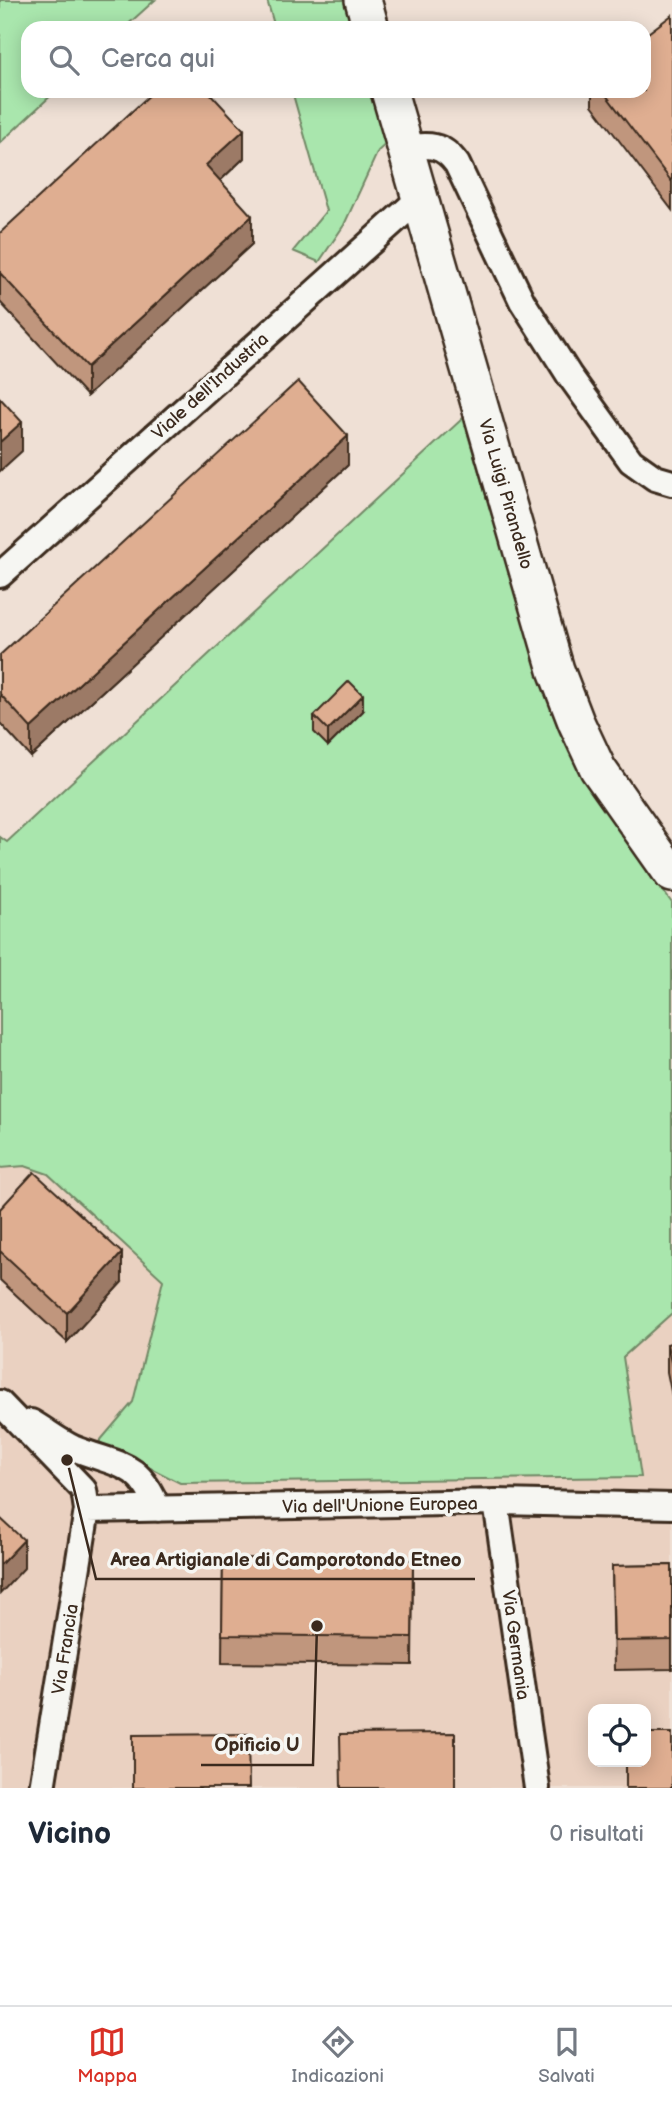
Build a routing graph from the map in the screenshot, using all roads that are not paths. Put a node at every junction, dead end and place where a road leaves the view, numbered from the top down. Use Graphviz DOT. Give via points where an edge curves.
graph roads {
  1 [pos="363,0"];
  2 [pos="370,21"];
  3 [pos="392,98"];
  4 [pos="406,148"];
  5 [pos="420,198"];
  6 [pos="672,483"];
  7 [pos="0,575"];
  8 [pos="672,874"];
  9 [pos="0,1403"];
  10 [pos="105,1458"];
  11 [pos="86,1500"];
  12 [pos="496,1502"];
  13 [pos="672,1506"];
  14 [pos="158,1509"];
  15 [pos="42,1788"];
  16 [pos="537,1788"];
  1 -- 2 [label="street"];
  3 -- 4 [label="street, Via Luigi Pirandello"];
  4 -- 5 [label="street, Via Luigi Pirandello"];
  4 -- 6 [label="street" via="437,146 449,152 523,301 569,375 631,461 655,478"];
  5 -- 7 [label="street, Viale dell'Industria"];
  5 -- 8 [label="street, Via Luigi Pirandello" via="556,670 598,769"];
  9 -- 10 [label="street" via="71,1447"];
  9 -- 11 [label="street"];
  10 -- 11 [label="street"];
  10 -- 14 [label="street" via="138,1474"];
  11 -- 14 [label="street, Via dell'Unione Europea"];
  11 -- 15 [label="street, Via Francia"];
  12 -- 13 [label="street, Via dell'Unione Europea"];
  12 -- 14 [label="street, Via dell'Unione Europea"];
  12 -- 16 [label="street, Via Germania"];
}
